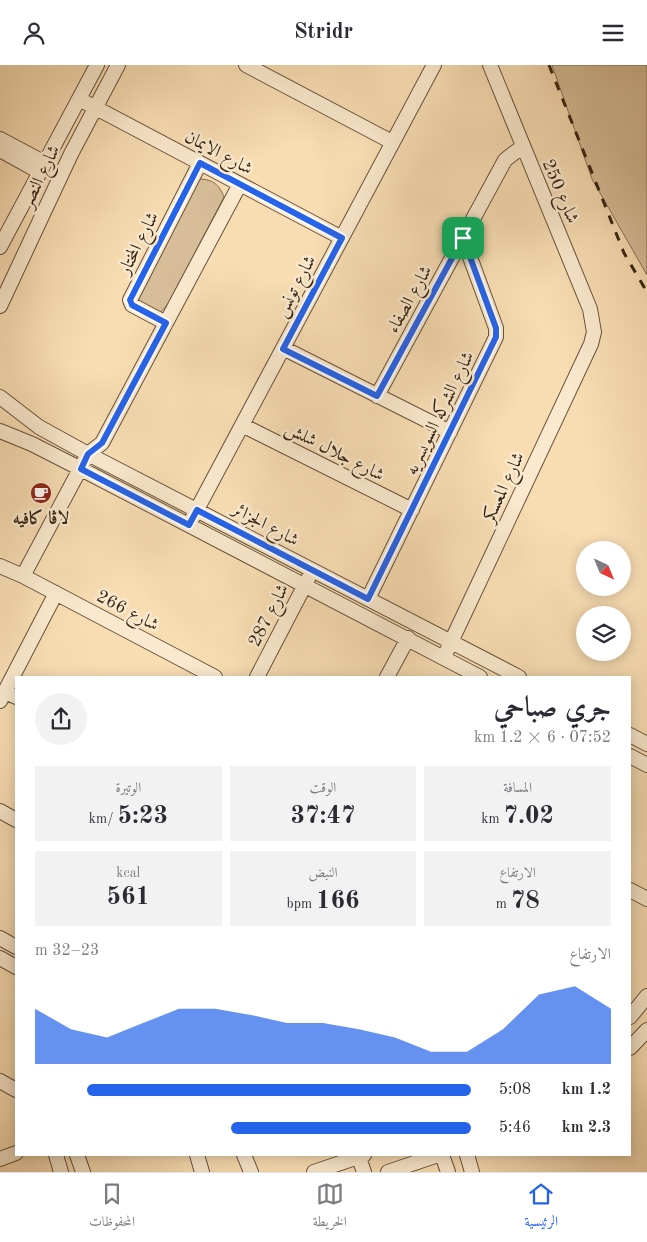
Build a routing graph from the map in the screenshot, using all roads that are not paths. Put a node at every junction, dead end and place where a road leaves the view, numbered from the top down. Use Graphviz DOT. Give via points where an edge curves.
graph roads {
  1 [pos="97,65"];
  2 [pos="118,65"];
  3 [pos="434,65"];
  4 [pos="490,65"];
  5 [pos="253,67"];
  6 [pos="78,99"];
  7 [pos="96,107"];
  8 [pos="0,139"];
  9 [pos="392,142"];
  10 [pos="0,150"];
  11 [pos="524,150"];
  12 [pos="200,163"];
  13 [pos="42,167"];
  14 [pos="240,184"];
  15 [pos="342,238"];
  16 [pos="463,238"];
  17 [pos="0,247"];
  18 [pos="0,306"];
  19 [pos="166,323"];
  20 [pos="594,332"];
  21 [pos="283,349"];
  22 [pos="377,396"];
  23 [pos="0,397"];
  24 [pos="242,425"];
  25 [pos="0,431"];
  26 [pos="450,432"];
  27 [pos="88,454"];
  28 [pos="81,469"];
  29 [pos="197,510"];
  30 [pos="412,510"];
  31 [pos="189,525"];
  32 [pos="0,566"];
  33 [pos="313,570"];
  34 [pos="23,576"];
  35 [pos="304,587"];
  36 [pos="56,593"];
  37 [pos="368,599"];
  38 [pos="408,638"];
  39 [pos="451,642"];
  40 [pos="444,657"];
  41 [pos="492,671"];
  42 [pos="17,676"];
  43 [pos="213,676"];
  44 [pos="258,676"];
  45 [pos="388,676"];
  46 [pos="478,676"];
  47 [pos="514,676"];
  48 [pos="15,680"];
  49 [pos="7,697"];
  50 [pos="631,736"];
  51 [pos="647,744"];
  52 [pos="631,757"];
  53 [pos="647,765"];
  54 [pos="0,811"];
  55 [pos="15,819"];
  56 [pos="631,891"];
  57 [pos="647,899"];
  58 [pos="0,938"];
  59 [pos="15,946"];
  60 [pos="0,958"];
  61 [pos="15,966"];
  62 [pos="647,995"];
  63 [pos="631,1016"];
  64 [pos="647,1030"];
  65 [pos="631,1047"];
  66 [pos="0,1081"];
  67 [pos="15,1089"];
  68 [pos="15,1153"];
  69 [pos="56,1156"];
  70 [pos="77,1156"];
  71 [pos="196,1156"];
  72 [pos="244,1156"];
  73 [pos="360,1156"];
  74 [pos="437,1156"];
  75 [pos="440,1156"];
  76 [pos="467,1156"];
  77 [pos="0,1159"];
  78 [pos="61,1172"];
  79 [pos="83,1172"];
  80 [pos="202,1172"];
  81 [pos="251,1172"];
  82 [pos="314,1172"];
  83 [pos="364,1172"];
  84 [pos="388,1172"];
  85 [pos="448,1172"];
  86 [pos="472,1172"];
  1 -- 6 [label="street, شارع النصر"];
  2 -- 7 [label="street, شارع النصر"];
  3 -- 9 [label="street, شارع تونس"];
  4 -- 11 [label="street, شارع 250"];
  5 -- 9 [label="street"];
  6 -- 7 [label="street, شارع الايمان"];
  6 -- 13 [label="street, شارع النصر"];
  7 -- 12 [label="street, شارع الايمان"];
  7 -- 18 [label="street, شارع النصر"];
  8 -- 13 [label="street"];
  9 -- 15 [label="street, شارع تونس"];
  10 -- 13 [label="street"];
  11 -- 16 [label="street, شارع الصفاء" via="518,150 505,160"];
  11 -- 20 [label="street, شارع 250" via="590,309"];
  12 -- 14 [label="street, شارع الايمان"];
  12 -- 19 [label="street, شارع المختار" via="130,300 132,305"];
  13 -- 17 [label="street, شارع النصر"];
  14 -- 15 [label="street, شارع الايمان"];
  14 -- 19 [label="street"];
  15 -- 21 [label="street, شارع تونس"];
  16 -- 22 [label="street, شارع الصفاء"];
  16 -- 26 [label="street, شارع الشركه السويسريه" via="496,328 496,337"];
  19 -- 27 [label="street" via="102,443"];
  20 -- 39 [label="street, شارع المعسكر"];
  21 -- 22 [label="street"];
  21 -- 24 [label="street, شارع تونس"];
  22 -- 26 [label="street"];
  23 -- 27 [label="street, شارع الجزائر" via="39,427"];
  24 -- 29 [label="street, شارع تونس"];
  24 -- 30 [label="street, شارع جلال شلش"];
  25 -- 28 [label="street"];
  26 -- 30 [label="street, شارع الشركه السويسريه"];
  27 -- 28 [label="street"];
  27 -- 29 [label="street, شارع الجزائر"];
  28 -- 31 [label="street"];
  28 -- 34 [label="street"];
  29 -- 31 [label="street, شارع تونس"];
  29 -- 33 [label="street, شارع الجزائر"];
  30 -- 37 [label="street, شارع الشركه السويسريه"];
  31 -- 35 [label="street"];
  32 -- 34 [label="street, شارع 266"];
  33 -- 35 [label="street, شارع 287"];
  33 -- 37 [label="street, شارع الجزائر"];
  34 -- 36 [label="street, شارع 266"];
  35 -- 38 [label="street"];
  35 -- 44 [label="street, شارع 287"];
  36 -- 42 [label="street"];
  36 -- 43 [label="street, شارع 266"];
  37 -- 39 [label="street, شارع الجزائر"];
  38 -- 40 [label="street"];
  38 -- 45 [label="street"];
  39 -- 40 [label="street, شارع المعسكر"];
  39 -- 41 [label="street, شارع الجزائر"];
  40 -- 46 [label="street"];
  41 -- 47 [label="street, شارع الجزائر"];
  48 -- 49 [label="street"];
  50 -- 51 [label="street"];
  52 -- 53 [label="street"];
  54 -- 55 [label="street"];
  56 -- 57 [label="street"];
  58 -- 59 [label="street"];
  60 -- 61 [label="street"];
  62 -- 63 [label="street"];
  64 -- 65 [label="street"];
  66 -- 67 [label="street"];
  68 -- 77 [label="street"];
  69 -- 78 [label="street"];
  70 -- 79 [label="street"];
  71 -- 80 [label="street"];
  72 -- 81 [label="street"];
  73 -- 82 [label="street"];
  73 -- 83 [label="street"];
  74 -- 84 [label="street"];
  75 -- 85 [label="street"];
  76 -- 86 [label="street"];
}
